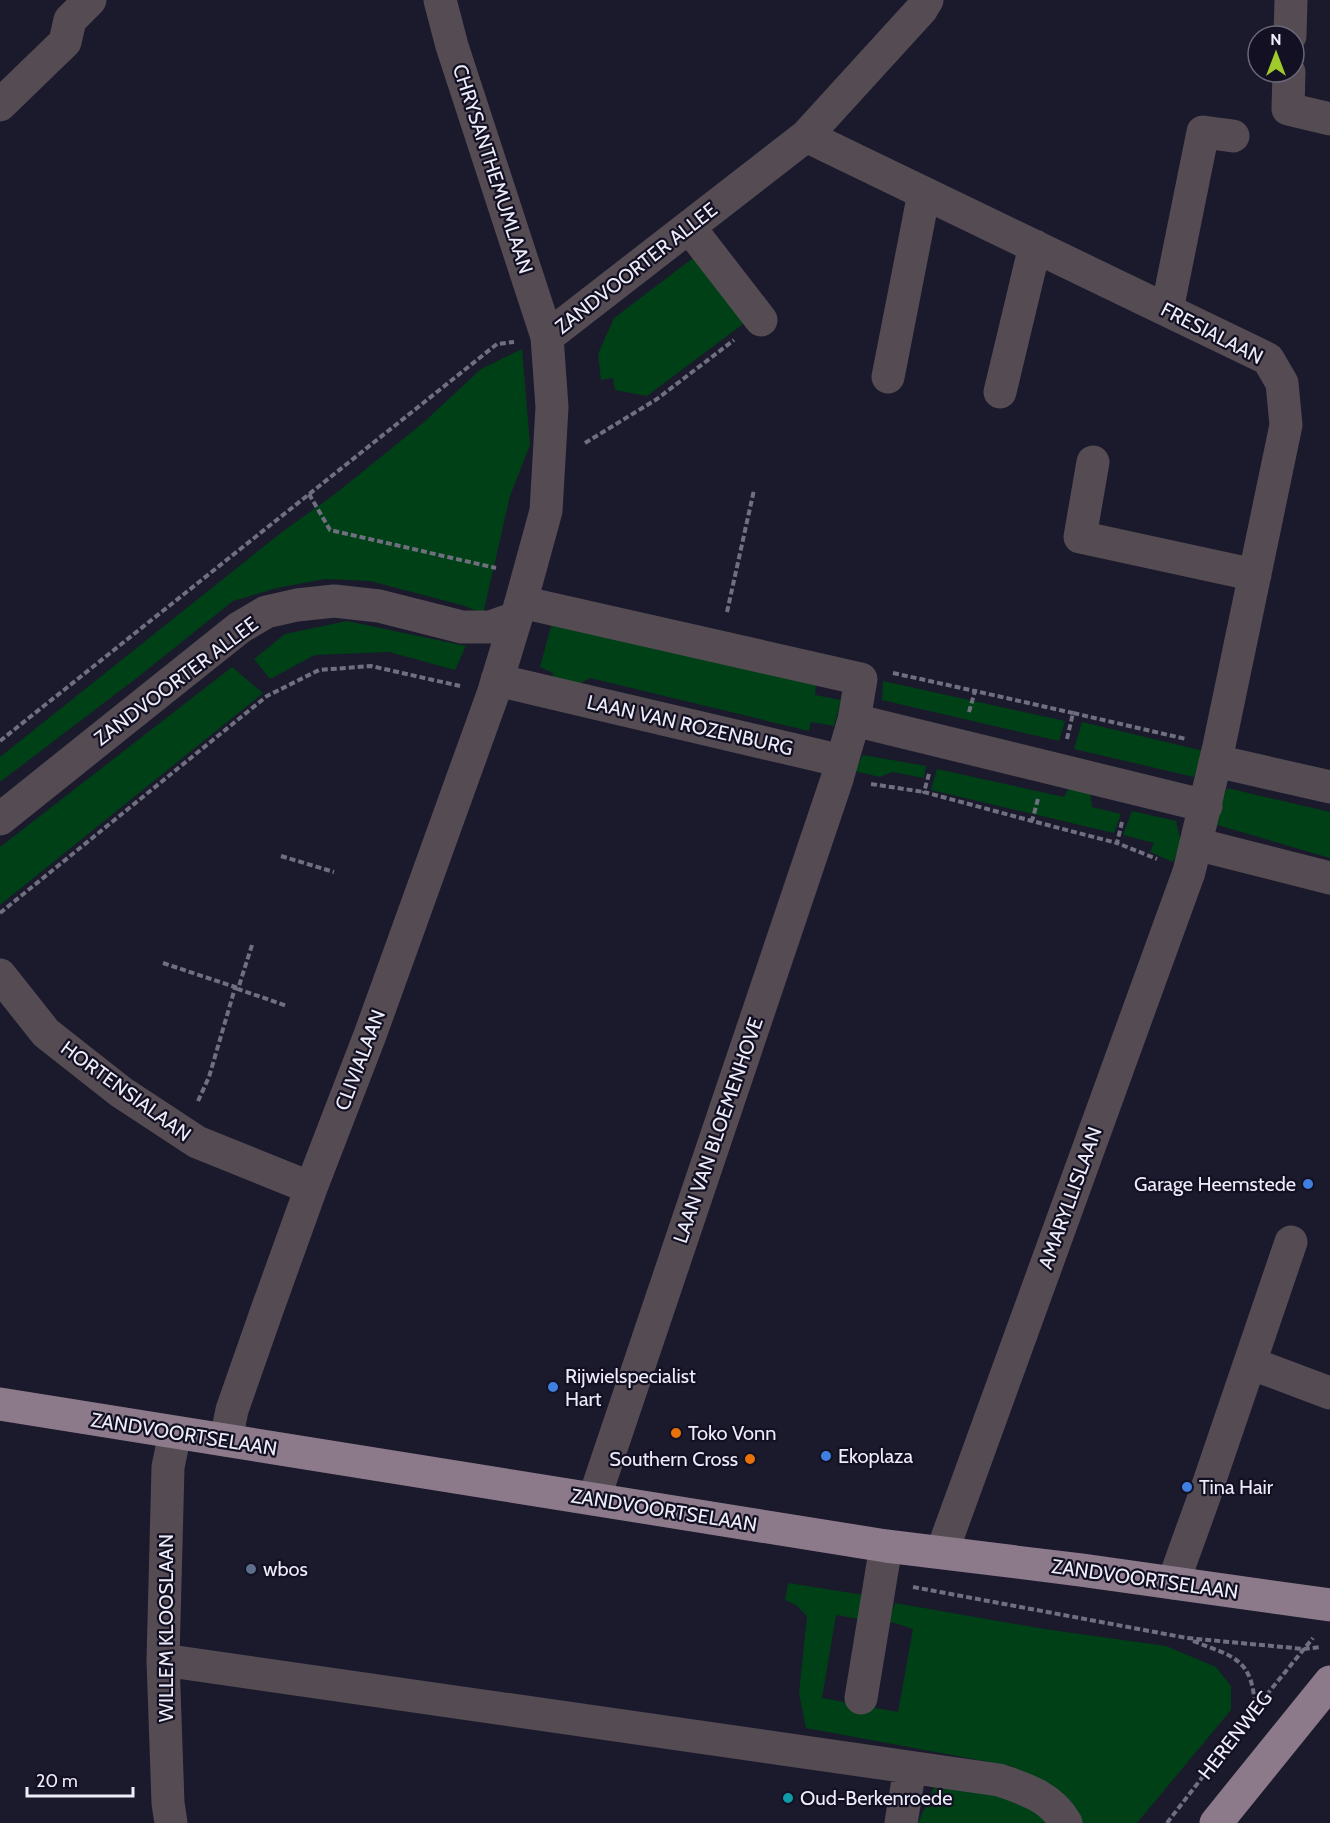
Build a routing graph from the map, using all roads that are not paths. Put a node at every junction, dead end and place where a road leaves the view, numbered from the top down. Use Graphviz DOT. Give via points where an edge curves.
graph roads {
  1 [pos="90,0"];
  2 [pos="440,0"];
  3 [pos="927,0"];
  4 [pos="1291,0"];
  5 [pos="1290,24"];
  6 [pos="1289,84"];
  7 [pos="0,105"];
  8 [pos="1330,119"];
  9 [pos="806,136"];
  10 [pos="1233,136"];
  11 [pos="924,193"];
  12 [pos="689,227"];
  13 [pos="1035,246"];
  14 [pos="1167,310"];
  15 [pos="761,320"];
  16 [pos="547,337"];
  17 [pos="888,377"];
  18 [pos="1000,392"];
  19 [pos="1093,462"];
  20 [pos="1255,575"];
  21 [pos="522,598"];
  22 [pos="495,687"];
  23 [pos="854,720"];
  24 [pos="1218,754"];
  25 [pos="839,770"];
  26 [pos="1330,787"];
  27 [pos="1206,806"];
  28 [pos="0,819"];
  29 [pos="1192,858"];
  30 [pos="1330,878"];
  31 [pos="0,975"];
  32 [pos="310,1188"];
  33 [pos="1291,1242"];
  34 [pos="1250,1364"];
  35 [pos="1330,1393"];
  36 [pos="0,1404"];
  37 [pos="175,1433"];
  38 [pos="226,1440"];
  39 [pos="594,1499"];
  40 [pos="886,1546"];
  41 [pos="942,1552"];
  42 [pos="1173,1583"];
  43 [pos="1330,1605"];
  44 [pos="163,1660"];
  45 [pos="1330,1682"];
  46 [pos="861,1698"];
  47 [pos="910,1768"];
  48 [pos="171,1823"];
  49 [pos="901,1823"];
  50 [pos="1066,1823"];
  51 [pos="1216,1823"];
  1 -- 7 [label="street" via="70,20 65,42"];
  2 -- 16 [label="street, CHRYSANTHEMUMLAAN"];
  3 -- 9 [label="street, ZANDVOORTER ALLEE"];
  4 -- 5 [label="street"];
  6 -- 8 [label="street" via="1288,109"];
  9 -- 11 [label="street, FRESIALAAN"];
  9 -- 12 [label="street, ZANDVOORTER ALLEE"];
  10 -- 14 [label="street" via="1203,132"];
  11 -- 13 [label="street, FRESIALAAN"];
  11 -- 17 [label="street"];
  12 -- 15 [label="street"];
  12 -- 16 [label="street, ZANDVOORTER ALLEE"];
  13 -- 14 [label="street, FRESIALAAN"];
  13 -- 18 [label="street"];
  14 -- 20 [label="street, FRESIALAAN" via="1268,358 1282,383 1286,425"];
  16 -- 21 [label="street, ZANDVOORTER ALLEE" via="552,407 546,511"];
  19 -- 20 [label="street" via="1080,537"];
  20 -- 24 [label="street, FRESIALAAN"];
  21 -- 22 [label="street, ZANDVOORTER ALLEE"];
  21 -- 23 [label="street" via="861,679"];
  21 -- 28 [label="street, ZANDVOORTER ALLEE" via="490,627 462,627 379,606 334,601 266,612 239,628"];
  22 -- 25 [label="street, LAAN VAN ROZENBURG"];
  22 -- 32 [label="street, CLIVIALAAN" via="370,1035"];
  23 -- 25 [label="street"];
  23 -- 27 [label="street"];
  24 -- 26 [label="street"];
  24 -- 27 [label="street, FRESIALAAN"];
  25 -- 39 [label="street, LAAN VAN BLOEMENHOVE"];
  27 -- 29 [label="street, FRESIALAAN"];
  29 -- 30 [label="street"];
  29 -- 41 [label="street, AMARYLLISLAAN"];
  31 -- 32 [label="street, HORTENSIALAAN" via="46,1033 121,1092 197,1142"];
  32 -- 38 [label="street, CLIVIALAAN" via="232,1410"];
  33 -- 34 [label="street"];
  34 -- 35 [label="street"];
  34 -- 42 [label="street"];
  36 -- 37 [label="main road, ZANDVOORTSELAAN"];
  37 -- 38 [label="main road, ZANDVOORTSELAAN"];
  37 -- 44 [label="street, WILLEM KLOOSLAAN" via="168,1467"];
  38 -- 39 [label="main road, ZANDVOORTSELAAN"];
  39 -- 40 [label="main road, ZANDVOORTSELAAN"];
  40 -- 41 [label="main road, ZANDVOORTSELAAN"];
  40 -- 46 [label="street"];
  41 -- 42 [label="main road, ZANDVOORTSELAAN"];
  42 -- 43 [label="main road, ZANDVOORTSELAAN"];
  44 -- 47 [label="street"];
  44 -- 48 [label="street, WILLEM KLOOSLAAN"];
  45 -- 51 [label="main road, HERENWEG"];
  47 -- 49 [label="street"];
  47 -- 50 [label="street" via="999,1780 1034,1792 1060,1812"];
}
